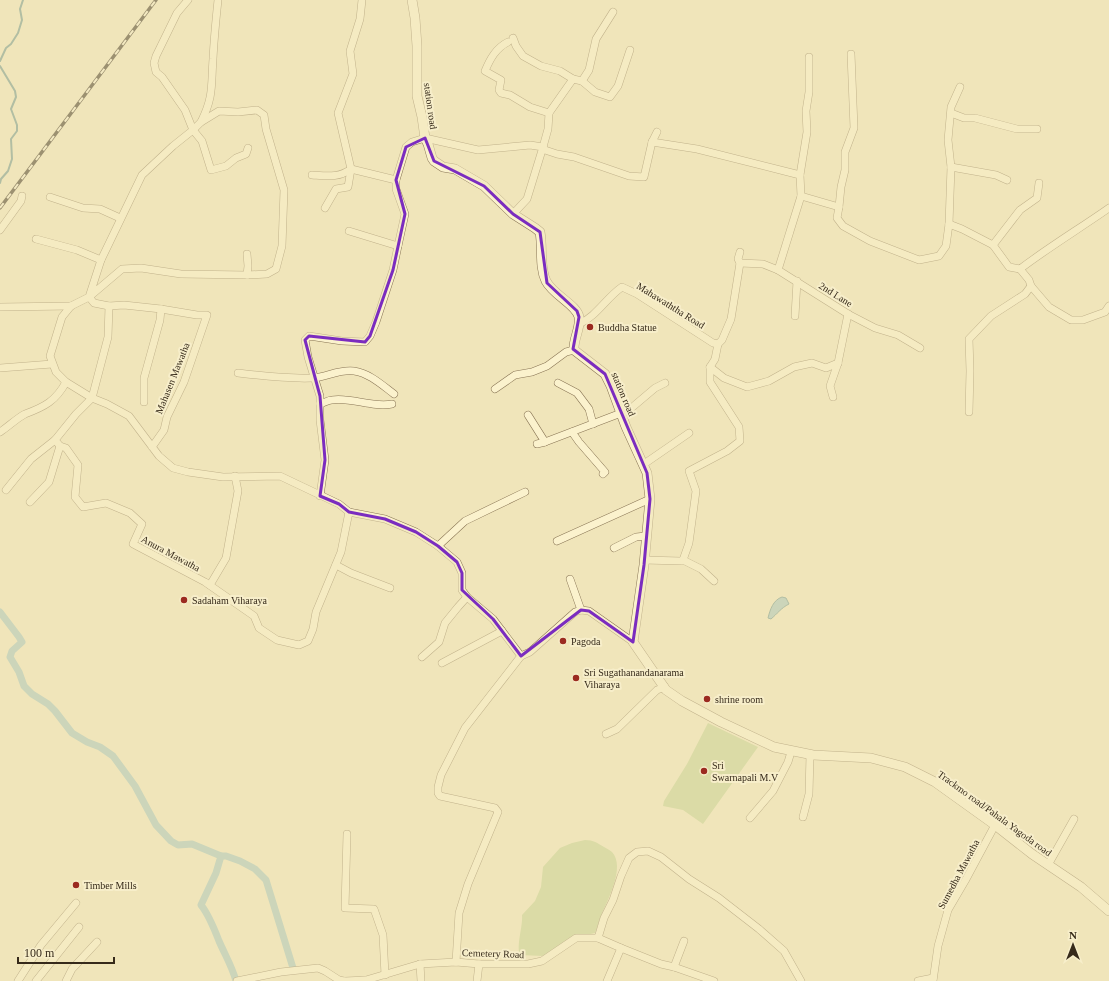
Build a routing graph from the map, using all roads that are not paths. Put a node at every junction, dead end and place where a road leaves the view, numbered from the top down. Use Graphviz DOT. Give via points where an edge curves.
graph roads {
  1 [pos="188,0"];
  2 [pos="218,0"];
  3 [pos="362,0"];
  4 [pos="412,0"];
  5 [pos="613,12"];
  6 [pos="630,50"];
  7 [pos="851,54"];
  8 [pos="809,57"];
  9 [pos="573,79"];
  10 [pos="582,81"];
  11 [pos="960,87"];
  12 [pos="549,113"];
  13 [pos="951,113"];
  14 [pos="201,122"];
  15 [pos="1037,129"];
  16 [pos="193,130"];
  17 [pos="657,132"];
  18 [pos="425,138"];
  19 [pos="652,142"];
  20 [pos="543,147"];
  21 [pos="248,148"];
  22 [pos="950,168"];
  23 [pos="351,169"];
  24 [pos="312,175"];
  25 [pos="800,175"];
  26 [pos="396,180"];
  27 [pos="1007,180"];
  28 [pos="1039,183"];
  29 [pos="22,196"];
  30 [pos="801,196"];
  31 [pos="50,197"];
  32 [pos="839,207"];
  33 [pos="326,208"];
  34 [pos="1109,208"];
  35 [pos="513,214"];
  36 [pos="120,218"];
  37 [pos="950,224"];
  38 [pos="0,230"];
  39 [pos="349,231"];
  40 [pos="36,238"];
  41 [pos="993,245"];
  42 [pos="398,246"];
  43 [pos="740,252"];
  44 [pos="247,254"];
  45 [pos="101,260"];
  46 [pos="740,263"];
  47 [pos="1020,269"];
  48 [pos="778,270"];
  49 [pos="246,275"];
  50 [pos="797,281"];
  51 [pos="1031,286"];
  52 [pos="89,296"];
  53 [pos="71,306"];
  54 [pos="109,306"];
  55 [pos="1109,306"];
  56 [pos="0,307"];
  57 [pos="161,309"];
  58 [pos="848,314"];
  59 [pos="795,316"];
  60 [pos="579,324"];
  61 [pos="718,344"];
  62 [pos="920,348"];
  63 [pos="574,350"];
  64 [pos="838,363"];
  65 [pos="52,364"];
  66 [pos="0,368"];
  67 [pos="710,368"];
  68 [pos="238,373"];
  69 [pos="314,378"];
  70 [pos="66,382"];
  71 [pos="558,384"];
  72 [pos="665,384"];
  73 [pos="495,389"];
  74 [pos="394,394"];
  75 [pos="832,397"];
  76 [pos="92,398"];
  77 [pos="144,402"];
  78 [pos="320,404"];
  79 [pos="392,404"];
  80 [pos="969,412"];
  81 [pos="621,414"];
  82 [pos="528,415"];
  83 [pos="594,424"];
  84 [pos="0,432"];
  85 [pos="572,432"];
  86 [pos="689,433"];
  87 [pos="55,440"];
  88 [pos="60,446"];
  89 [pos="152,447"];
  90 [pos="644,464"];
  91 [pos="603,474"];
  92 [pos="235,476"];
  93 [pos="6,490"];
  94 [pos="524,492"];
  95 [pos="320,496"];
  96 [pos="650,499"];
  97 [pos="30,502"];
  98 [pos="349,512"];
  99 [pos="646,536"];
  100 [pos="557,541"];
  101 [pos="438,546"];
  102 [pos="614,548"];
  103 [pos="644,560"];
  104 [pos="684,560"];
  105 [pos="336,565"];
  106 [pos="570,579"];
  107 [pos="714,581"];
  108 [pos="207,583"];
  109 [pos="390,588"];
  110 [pos="467,597"];
  111 [pos="581,610"];
  112 [pos="502,631"];
  113 [pos="633,642"];
  114 [pos="521,656"];
  115 [pos="422,657"];
  116 [pos="442,663"];
  117 [pos="665,687"];
  118 [pos="606,734"];
  119 [pos="791,752"];
  120 [pos="810,755"];
  121 [pos="803,817"];
  122 [pos="750,818"];
  123 [pos="1074,819"];
  124 [pos="995,825"];
  125 [pos="347,834"];
  126 [pos="1048,864"];
  127 [pos="76,903"];
  128 [pos="1109,911"];
  129 [pos="79,927"];
  130 [pos="598,938"];
  131 [pos="684,941"];
  132 [pos="98,942"];
  133 [pos="621,948"];
  134 [pos="456,962"];
  135 [pos="420,964"];
  136 [pos="479,964"];
  137 [pos="674,967"];
  138 [pos="385,975"];
  139 [pos="933,980"];
  140 [pos="18,981"];
  141 [pos="36,981"];
  142 [pos="66,981"];
  143 [pos="237,981"];
  144 [pos="345,981"];
  145 [pos="421,981"];
  146 [pos="477,981"];
  147 [pos="607,981"];
  148 [pos="714,981"];
  149 [pos="801,981"];
  150 [pos="918,981"];
  1 -- 16 [label="street" via="177,13 154,63 156,72 185,110"];
  2 -- 14 [label="street" via="212,59 213,86 209,107"];
  3 -- 23 [label="street" via="360,19 350,51 353,74 338,113"];
  4 -- 18 [label="street, station road" via="415,18 417,96"];
  5 -- 10 [label="street" via="596,39 589,70"];
  6 -- 10 [label="street" via="618,86 610,97 595,92"];
  7 -- 32 [label="street" via="854,128 845,152"];
  8 -- 25 [label="street" via="807,132"];
  9 -- 10 [label="street"];
  9 -- 12 [label="street"];
  9 -- 12 [label="street" via="524,56 510,40 501,45 492,56 485,71 501,80 501,93"];
  11 -- 13 [label="street"];
  12 -- 20 [label="street"];
  13 -- 15 [label="street" via="1017,129"];
  13 -- 22 [label="street" via="948,140"];
  14 -- 16 [label="street"];
  14 -- 49 [label="street" via="219,111 258,110 264,115 284,190 282,246 276,269 267,274"];
  16 -- 21 [label="street" via="202,141 211,170 226,166 246,154"];
  16 -- 36 [label="street" via="142,175"];
  17 -- 19 [label="street"];
  18 -- 20 [label="street" via="478,150 530,145"];
  18 -- 26 [label="street" via="406,147"];
  18 -- 35 [label="street, station road" via="434,161 442,167 455,169 484,186"];
  19 -- 20 [label="street" via="644,177 629,176 545,150"];
  19 -- 25 [label="street" via="696,149"];
  20 -- 35 [label="street" via="526,199"];
  22 -- 27 [label="street" via="996,175"];
  22 -- 37 [label="street"];
  23 -- 24 [label="street" via="344,174 331,177"];
  23 -- 26 [label="street"];
  23 -- 33 [label="street" via="348,187 336,189"];
  25 -- 30 [label="street"];
  26 -- 42 [label="street" via="396,189 405,214"];
  28 -- 41 [label="street" via="1037,198 1020,210"];
  29 -- 38 [label="street"];
  30 -- 32 [label="street"];
  30 -- 48 [label="street"];
  31 -- 36 [label="street" via="83,208 100,209"];
  32 -- 37 [label="street" via="837,218 843,226 919,260 939,256 946,246"];
  34 -- 47 [label="street"];
  35 -- 60 [label="street, station road" via="540,232 545,280 558,296 577,311"];
  36 -- 45 [label="street"];
  37 -- 41 [label="street"];
  39 -- 42 [label="street"];
  40 -- 45 [label="street"];
  41 -- 47 [label="street" via="1009,267"];
  42 -- 69 [label="street" via="376,322 365,342 309,336 305,340"];
  43 -- 46 [label="street"];
  44 -- 49 [label="street"];
  45 -- 52 [label="street"];
  46 -- 48 [label="street, 2nd Lane" via="763,264"];
  46 -- 61 [label="street" via="731,319"];
  47 -- 51 [label="street"];
  48 -- 50 [label="street, 2nd Lane"];
  49 -- 52 [label="street" via="181,274 141,268 122,269"];
  50 -- 58 [label="street, 2nd Lane"];
  50 -- 59 [label="street"];
  51 -- 55 [label="street" via="1049,307 1071,320 1083,320 1105,312"];
  51 -- 80 [label="street" via="1025,294 992,316 969,339"];
  52 -- 53 [label="street"];
  52 -- 54 [label="street" via="94,303"];
  53 -- 56 [label="street"];
  53 -- 65 [label="street" via="62,317 50,356"];
  54 -- 57 [label="street"];
  54 -- 76 [label="street" via="108,337"];
  57 -- 77 [label="street" via="144,378"];
  57 -- 89 [label="street, Mahasen Mawatha" via="207,315 184,382 167,417 164,430"];
  58 -- 62 [label="street, 2nd Lane" via="875,328 898,335"];
  58 -- 64 [label="street"];
  60 -- 61 [label="street, Mahawaththa Road" via="598,311 622,288 637,294"];
  60 -- 63 [label="street"];
  61 -- 67 [label="street"];
  63 -- 73 [label="street" via="566,352 547,366 515,375"];
  63 -- 81 [label="street, station road" via="605,374"];
  64 -- 67 [label="street" via="826,368 812,363 794,367 769,381 747,387 724,378"];
  64 -- 75 [label="street" via="830,386"];
  65 -- 66 [label="street"];
  65 -- 70 [label="street"];
  67 -- 104 [label="street" via="710,382 738,427 740,440 727,451 689,471 696,491 689,543"];
  68 -- 69 [label="street"];
  69 -- 74 [label="street" via="340,371 355,371 371,377"];
  69 -- 78 [label="street"];
  70 -- 76 [label="street"];
  70 -- 84 [label="street" via="50,403 24,414"];
  71 -- 83 [label="street" via="577,393"];
  72 -- 81 [label="street" via="655,388"];
  76 -- 87 [label="street"];
  76 -- 89 [label="street" via="129,416"];
  78 -- 79 [label="street" via="332,400 351,400 382,406"];
  78 -- 95 [label="street" via="325,460"];
  81 -- 83 [label="street"];
  81 -- 90 [label="street, station road"];
  82 -- 85 [label="street" via="541,443"];
  83 -- 85 [label="street"];
  85 -- 91 [label="street"];
  86 -- 90 [label="street"];
  87 -- 88 [label="street, Anura Mawatha"];
  87 -- 93 [label="street" via="31,459"];
  88 -- 97 [label="street" via="49,482"];
  88 -- 108 [label="street, Anura Mawatha" via="66,448 78,465 75,497 82,507 106,503 130,513 142,524 133,544"];
  89 -- 92 [label="street" via="173,468 223,477"];
  90 -- 96 [label="street, station road"];
  92 -- 95 [label="street" via="280,476"];
  92 -- 108 [label="street" via="238,491 226,558"];
  94 -- 101 [label="street" via="465,521"];
  95 -- 98 [label="street" via="339,504"];
  96 -- 99 [label="street, station road"];
  96 -- 100 [label="street"];
  98 -- 101 [label="street" via="385,519 416,532"];
  98 -- 105 [label="street"];
  99 -- 102 [label="street" via="636,537"];
  99 -- 103 [label="street, station road"];
  101 -- 110 [label="street" via="457,562 462,573 462,590"];
  103 -- 104 [label="street"];
  103 -- 113 [label="street, station road"];
  104 -- 107 [label="street" via="701,569"];
  105 -- 108 [label="street" via="316,612 308,641 299,645 277,640 259,628 254,616"];
  105 -- 109 [label="street"];
  106 -- 111 [label="street"];
  110 -- 112 [label="street" via="493,619"];
  110 -- 115 [label="street" via="445,623 439,642"];
  111 -- 113 [label="street" via="589,611"];
  111 -- 114 [label="street" via="575,612 530,652"];
  112 -- 114 [label="street"];
  112 -- 116 [label="street"];
  113 -- 117 [label="street, Trackmo road/Pahala Yagoda road"];
  114 -- 134 [label="street" via="465,728 441,775 438,787 440,796 495,808 498,812 459,912"];
  117 -- 118 [label="street" via="658,690 617,729"];
  117 -- 119 [label="street, Trackmo road/Pahala Yagoda road" via="682,701 722,722 774,747"];
  119 -- 120 [label="street, Trackmo road/Pahala Yagoda road"];
  119 -- 122 [label="street" via="773,791"];
  120 -- 121 [label="street" via="809,794"];
  120 -- 124 [label="street, Trackmo road/Pahala Yagoda road" via="872,758 905,767 935,782"];
  123 -- 126 [label="street"];
  124 -- 126 [label="street, Trackmo road/Pahala Yagoda road"];
  124 -- 139 [label="street, Sumedha Mawatha" via="948,910"];
  125 -- 138 [label="street" via="345,908 374,909 383,935"];
  126 -- 128 [label="street, Trackmo road/Pahala Yagoda road"];
  127 -- 140 [label="street" via="41,945"];
  129 -- 141 [label="street"];
  130 -- 133 [label="street, Cemetery Road"];
  130 -- 136 [label="street, Cemetery Road" via="576,938 536,963"];
  130 -- 149 [label="street" via="629,858 637,852 648,851 661,857 759,929 784,951"];
  131 -- 137 [label="street"];
  132 -- 142 [label="street" via="72,969"];
  133 -- 137 [label="street, Cemetery Road"];
  133 -- 147 [label="street"];
  134 -- 135 [label="street, Cemetery Road"];
  134 -- 136 [label="street, Cemetery Road"];
  135 -- 138 [label="street, Cemetery Road"];
  135 -- 145 [label="street"];
  136 -- 146 [label="street"];
  137 -- 148 [label="street, Cemetery Road"];
  138 -- 144 [label="street, Cemetery Road" via="366,980"];
  139 -- 150 [label="street"];
  143 -- 144 [label="street, Cemetery Road" via="318,968"];
}
